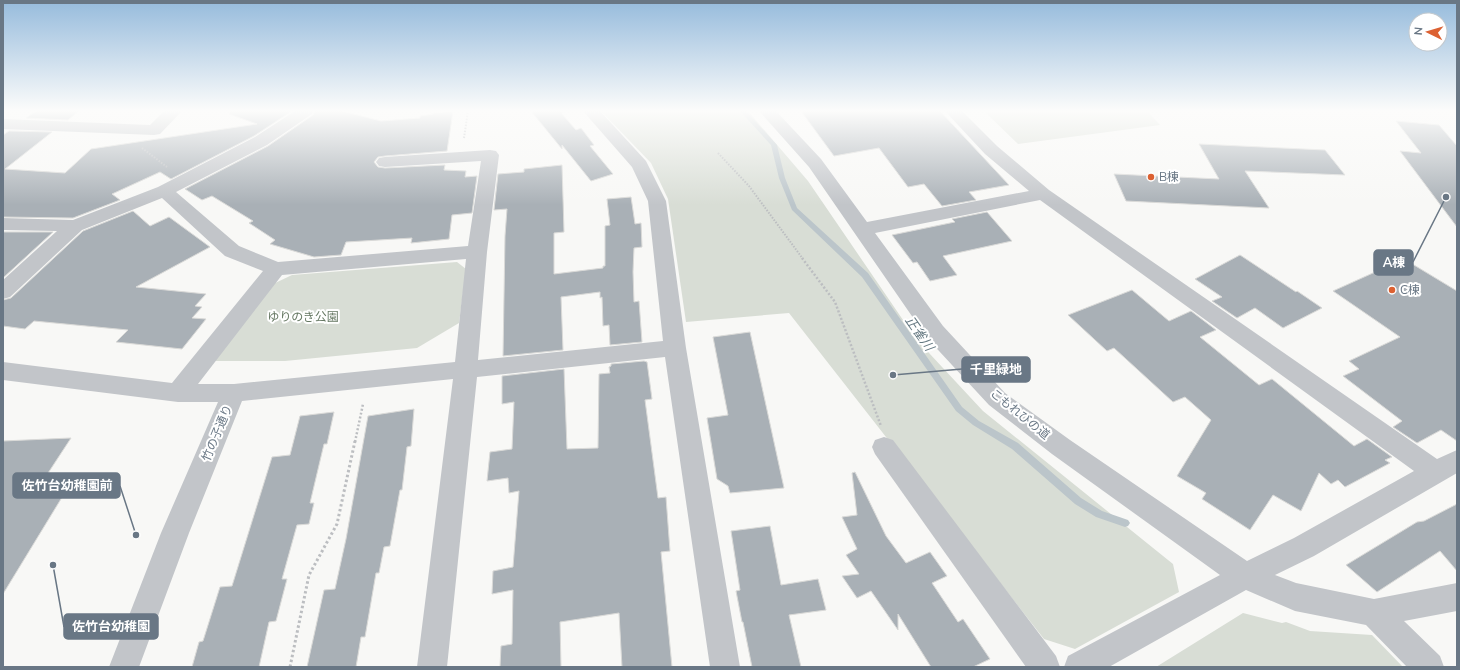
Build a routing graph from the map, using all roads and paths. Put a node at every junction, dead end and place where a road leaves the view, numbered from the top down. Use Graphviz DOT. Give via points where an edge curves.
graph roads {
  1 [pos="142,142"];
  2 [pos="259,142"];
  3 [pos="463,142"];
  4 [pos="620,142"];
  5 [pos="796,142"];
  6 [pos="983,142"];
  7 [pos="718,153"];
  8 [pos="461,156"];
  9 [pos="385,162"];
  10 [pos="184,181"];
  11 [pos="164,191"];
  12 [pos="1043,194"];
  13 [pos="3,224"];
  14 [pos="75,226"];
  15 [pos="862,229"];
  16 [pos="477,252"];
  17 [pos="276,269"];
  18 [pos="3,292"];
  19 [pos="675,348"];
  20 [pos="466,370"];
  21 [pos="3,371"];
  22 [pos="178,393"];
  23 [pos="234,393"];
  24 [pos="363,404"];
  25 [pos="884,447"];
  26 [pos="1446,466"];
  27 [pos="1245,576"];
  28 [pos="1457,597"];
  29 [pos="1374,613"];
  30 [pos="124,667"];
  31 [pos="290,667"];
  32 [pos="432,667"];
  33 [pos="724,667"];
  34 [pos="1045,667"];
  35 [pos="1079,667"];
  36 [pos="1429,667"];
  1 -- 10 [label="path" via="139,146"];
  2 -- 10 [label="street"];
  3 -- 8 [label="path"];
  4 -- 19 [label="street" via="640,164 657,201"];
  5 -- 15 [label="street, こもれびの道" via="815,163"];
  6 -- 12 [label="street"];
  7 -- 25 [label="path" via="749,186 835,302 884,435"];
  8 -- 9 [label="street"];
  8 -- 16 [label="street" via="490,155"];
  10 -- 11 [label="street"];
  11 -- 14 [label="street"];
  11 -- 17 [label="street" via="232,251"];
  12 -- 15 [label="street"];
  12 -- 26 [label="street"];
  13 -- 14 [label="street"];
  14 -- 18 [label="street"];
  15 -- 27 [label="street, こもれびの道" via="935,332 997,399"];
  16 -- 17 [label="street"];
  16 -- 20 [label="street"];
  17 -- 22 [label="street"];
  19 -- 20 [label="street"];
  19 -- 33 [label="street"];
  20 -- 23 [label="street"];
  20 -- 32 [label="street"];
  21 -- 22 [label="street, 竹の子通り"];
  22 -- 23 [label="street, 竹の子通り"];
  23 -- 30 [label="street, 竹の子通り" via="175,533"];
  24 -- 31 [label="path" via="337,524 310,575"];
  25 -- 34 [label="street"];
  26 -- 27 [label="street" via="1304,547"];
  27 -- 29 [label="street, こもれびの道" via="1295,597"];
  27 -- 35 [label="street"];
  28 -- 29 [label="street"];
  29 -- 36 [label="street"];
}
